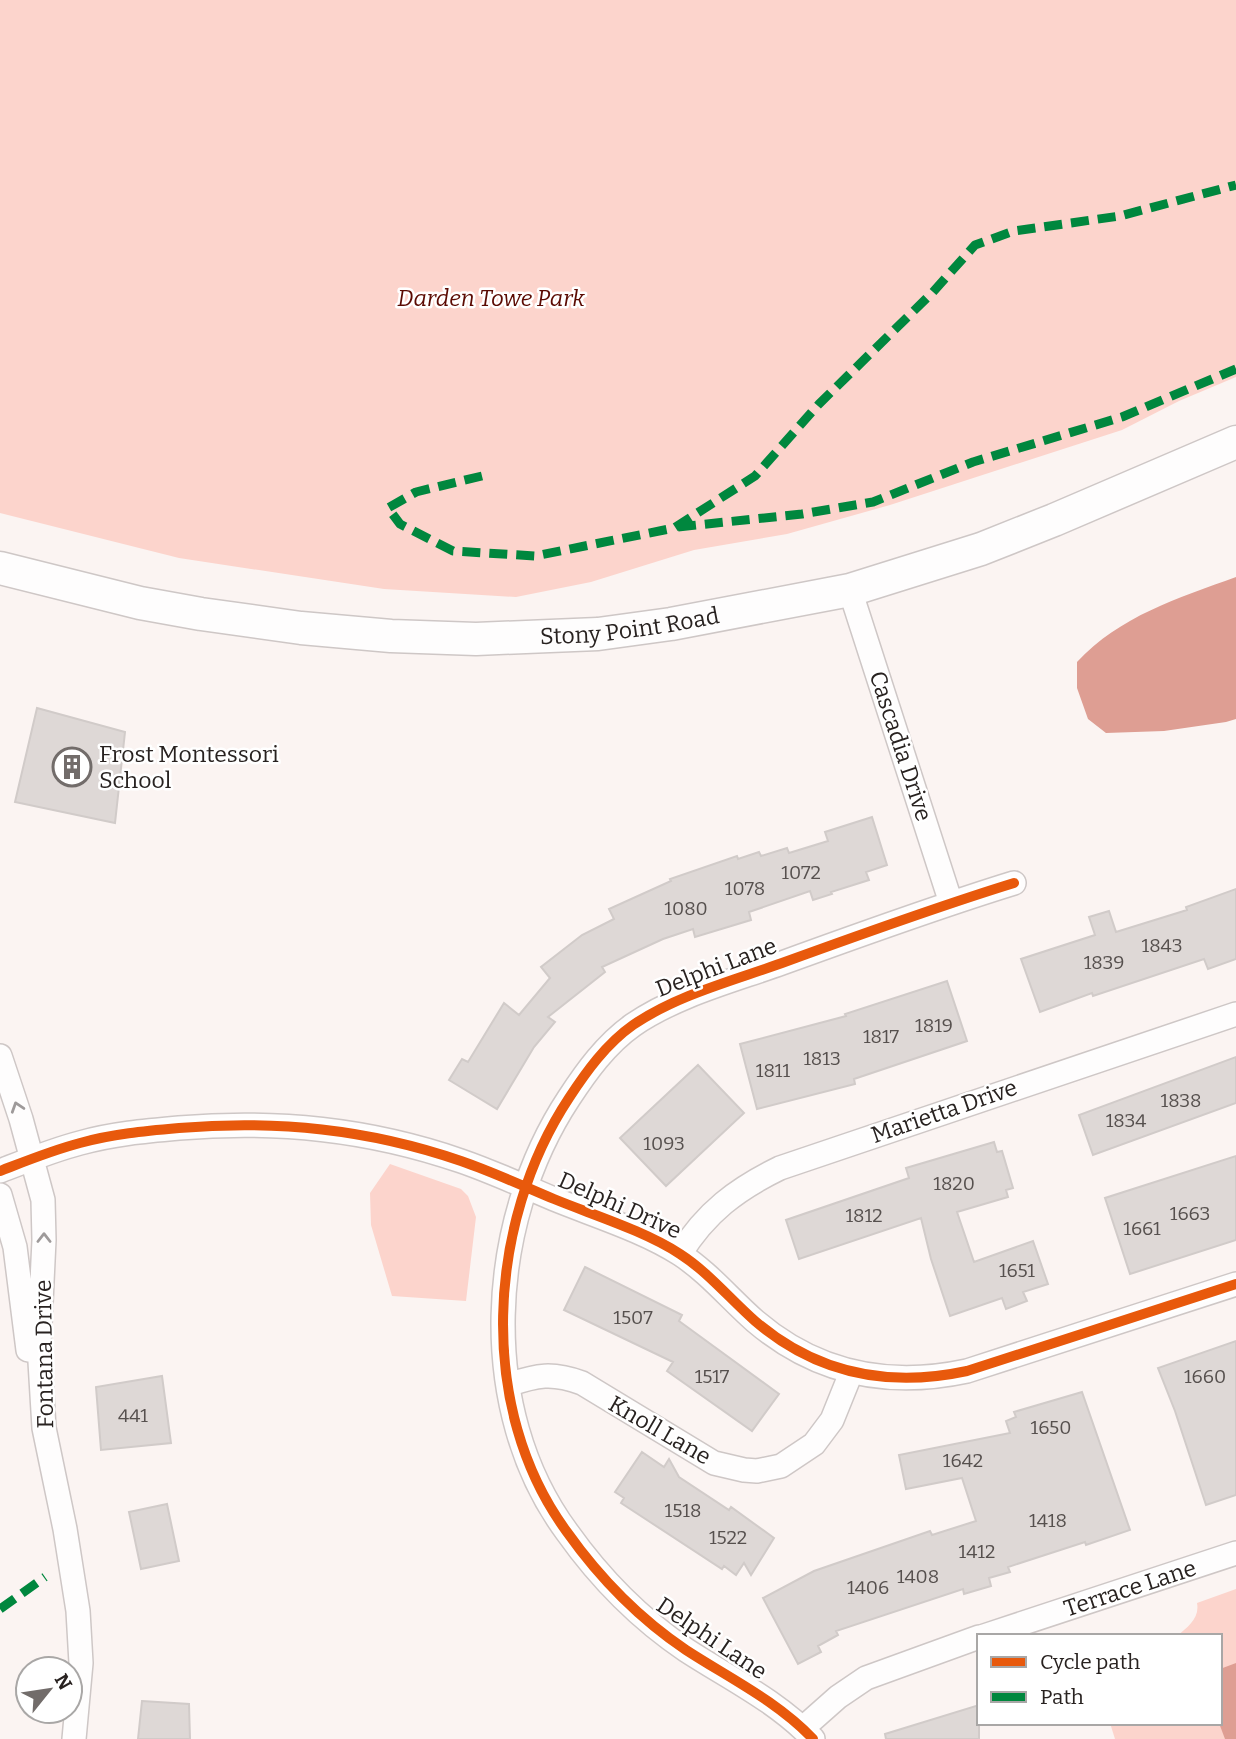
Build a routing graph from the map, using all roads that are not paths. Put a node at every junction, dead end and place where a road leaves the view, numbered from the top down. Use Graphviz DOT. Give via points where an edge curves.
graph roads {
  1 [pos="1236,442"];
  2 [pos="0,568"];
  3 [pos="850,590"];
  4 [pos="1014,883"];
  5 [pos="951,902"];
  6 [pos="1236,1014"];
  7 [pos="0,1056"];
  8 [pos="32,1159"];
  9 [pos="0,1171"];
  10 [pos="527,1187"];
  11 [pos="0,1195"];
  12 [pos="680,1254"];
  13 [pos="1236,1284"];
  14 [pos="851,1373"];
  15 [pos="508,1385"];
  16 [pos="44,1428"];
  17 [pos="1236,1553"];
  18 [pos="990,1634"];
  19 [pos="977,1638"];
  20 [pos="808,1733"];
  21 [pos="74,1739"];
  1 -- 3 [label="main road, Stony Point Road" via="981,549"];
  2 -- 3 [label="main road, Stony Point Road" via="201,614 301,628 476,639 610,632"];
  3 -- 5 [label="street, Cascadia Drive"];
  4 -- 5 [label="street, Delphi Lane"];
  5 -- 10 [label="street, Delphi Lane" via="680,999 631,1026 598,1057 562,1109"];
  6 -- 12 [label="street, Marietta Drive" via="780,1168 719,1206 695,1229"];
  8 -- 7 [label="street, Fontana Drive, one-way"];
  8 -- 9 [label="street, Delphi Drive"];
  8 -- 10 [label="street, Delphi Drive" via="77,1143 138,1132 218,1125 288,1126 389,1141 459,1160"];
  16 -- 8 [label="street, Fontana Drive, one-way" via="39,1345 43,1200"];
  10 -- 12 [label="street, Delphi Drive"];
  10 -- 15 [label="street, Delphi Lane" via="508,1255 502,1311"];
  11 -- 16 [label="street" via="15,1247 32,1387"];
  12 -- 14 [label="street, Delphi Drive" via="777,1339"];
  13 -- 14 [label="street, Delphi Drive" via="967,1371 908,1379"];
  14 -- 15 [label="street, Knoll Lane" via="824,1434 792,1460 757,1471 715,1463 573,1380 538,1376"];
  15 -- 20 [label="street, Delphi Lane" via="535,1478 565,1531 601,1574 642,1616 684,1649 772,1704"];
  16 -- 21 [label="street, Fontana Drive" via="78,1611 81,1663"];
  17 -- 18 [label="street, Terrace Lane"];
  19 -- 20 [label="street" via="866,1678 838,1697"];
}
